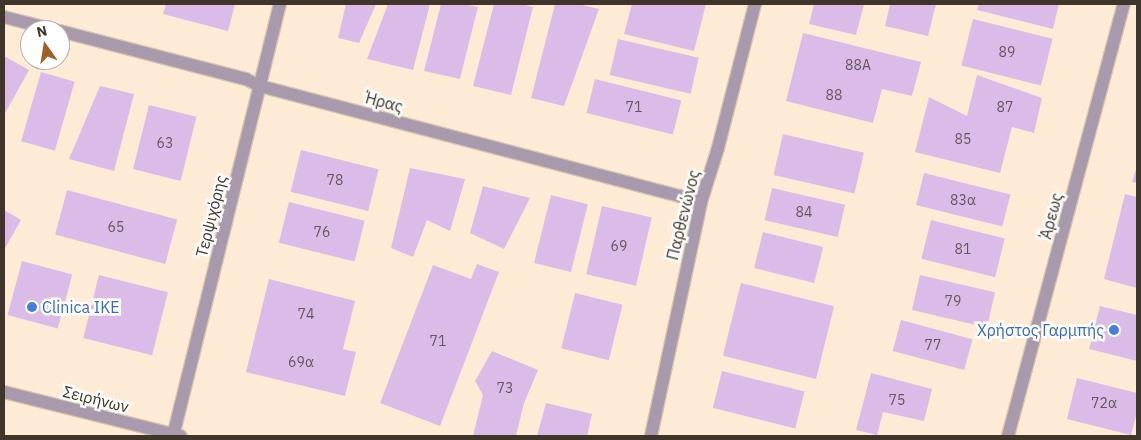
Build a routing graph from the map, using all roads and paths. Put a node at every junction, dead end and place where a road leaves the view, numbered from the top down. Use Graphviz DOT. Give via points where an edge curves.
graph roads {
  1 [pos="280,4"];
  2 [pos="755,4"];
  3 [pos="1124,4"];
  4 [pos="4,17"];
  5 [pos="20,21"];
  6 [pos="70,34"];
  7 [pos="260,86"];
  8 [pos="700,202"];
  9 [pos="4,392"];
  10 [pos="176,436"];
  11 [pos="651,436"];
  12 [pos="1008,436"];
  1 -- 7 [label="street, Τερψιχόρης"];
  2 -- 8 [label="street, Παρθενώνος" via="718,148"];
  3 -- 12 [label="street, Άρεως"];
  4 -- 5 [label="street"];
  6 -- 7 [label="street, Ήρας" via="246,79"];
  7 -- 8 [label="street, Ήρας"];
  7 -- 10 [label="street, Τερψιχόρης"];
  8 -- 11 [label="street, Παρθενώνος"];
  9 -- 10 [label="street, Σειρήνων"];
}
